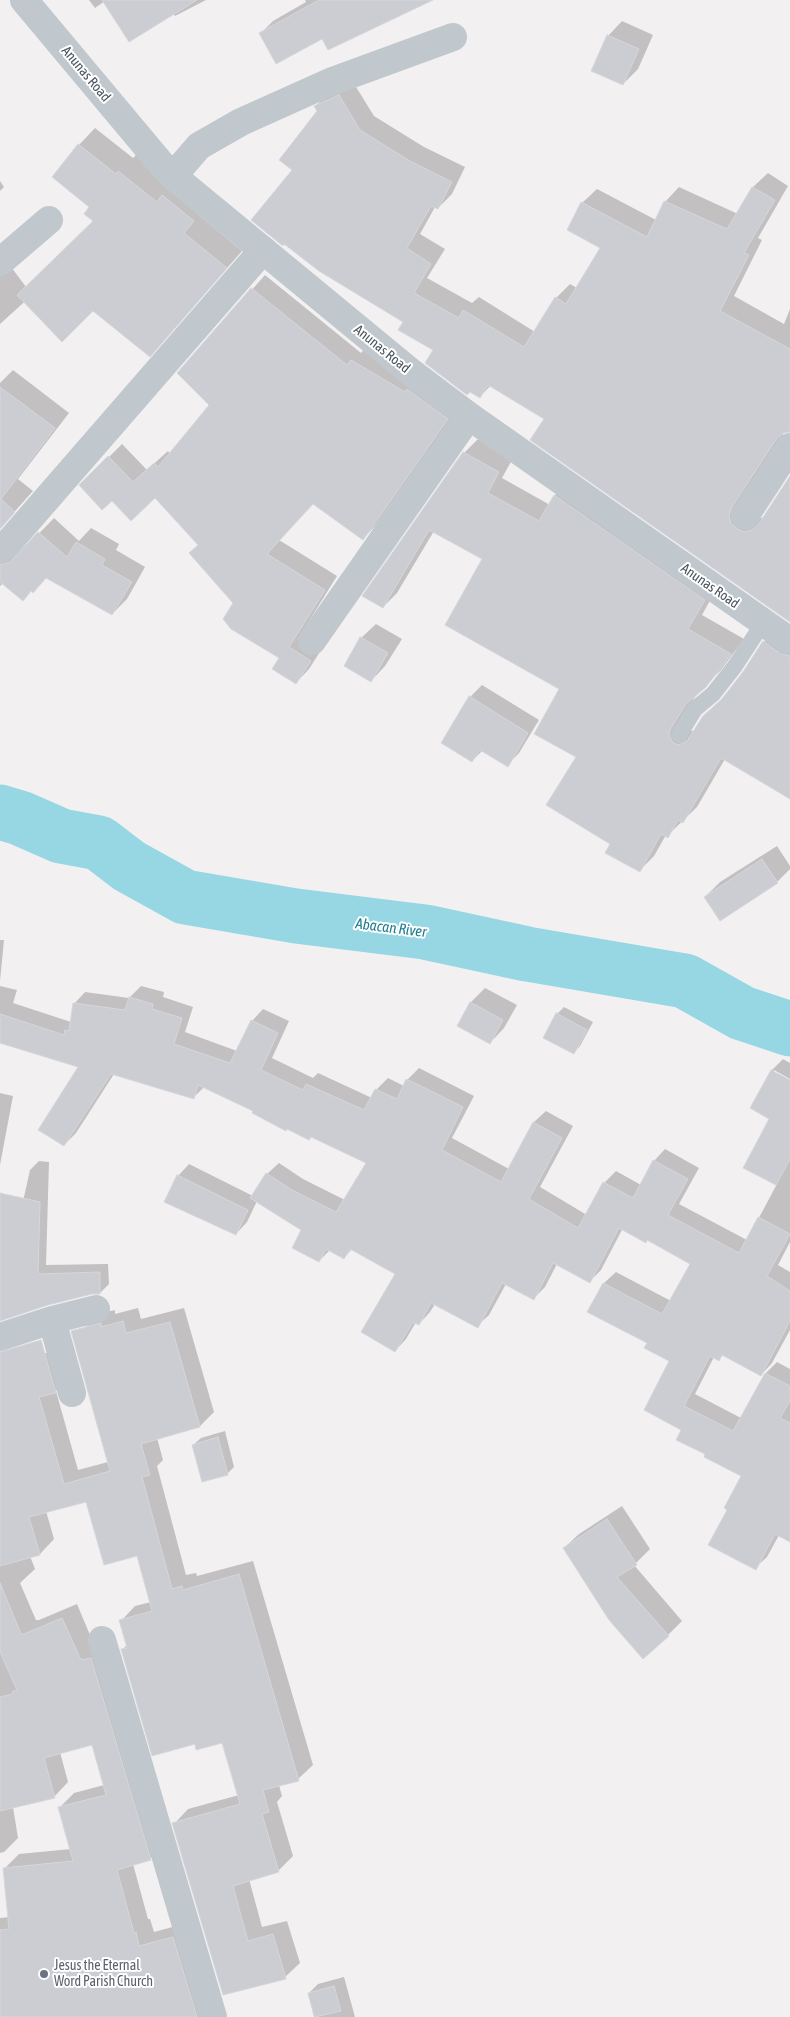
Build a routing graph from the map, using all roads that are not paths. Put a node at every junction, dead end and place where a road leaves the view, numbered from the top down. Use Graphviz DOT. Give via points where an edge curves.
graph roads {
  1 [pos="24,0"];
  2 [pos="453,37"];
  3 [pos="168,170"];
  4 [pos="49,220"];
  5 [pos="263,250"];
  6 [pos="0,262"];
  7 [pos="469,416"];
  8 [pos="790,447"];
  9 [pos="745,516"];
  10 [pos="0,550"];
  11 [pos="763,623"];
  12 [pos="312,641"];
  13 [pos="790,641"];
  14 [pos="678,735"];
  15 [pos="96,1310"];
  16 [pos="52,1320"];
  17 [pos="0,1337"];
  18 [pos="72,1393"];
  19 [pos="102,1640"];
  20 [pos="213,2017"];
  1 -- 3 [label="street, Anunas Road"];
  2 -- 3 [label="street" via="330,82 241,122 199,146"];
  3 -- 5 [label="street, Anunas Road"];
  4 -- 6 [label="street"];
  5 -- 7 [label="street, Anunas Road"];
  5 -- 10 [label="street"];
  7 -- 11 [label="street, Anunas Road"];
  7 -- 12 [label="street"];
  8 -- 9 [label="street"];
  11 -- 13 [label="street, Anunas Road"];
  11 -- 14 [label="lane" via="735,666 713,694 695,709"];
  15 -- 16 [label="street"];
  16 -- 17 [label="street"];
  16 -- 18 [label="street"];
  19 -- 20 [label="street"];
}
